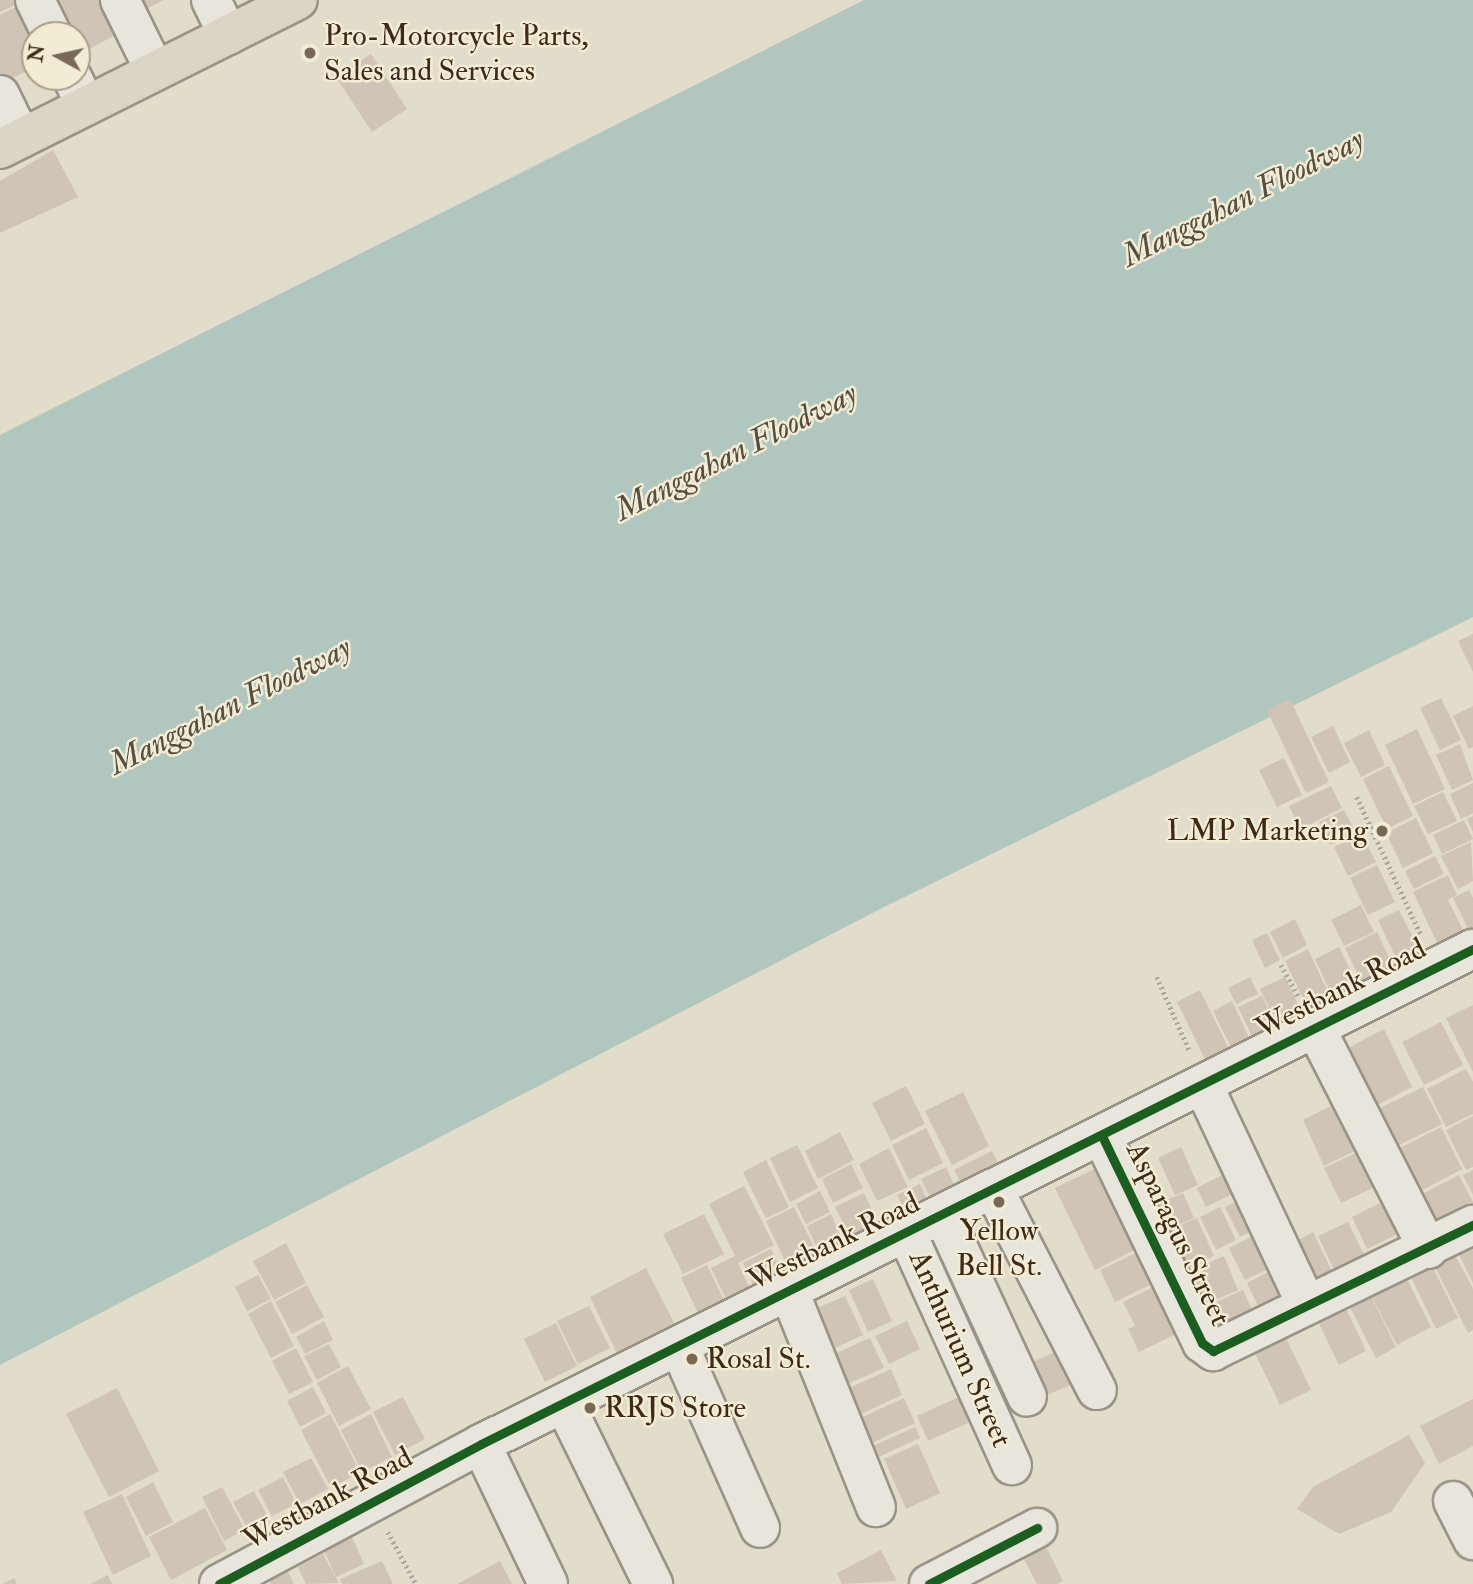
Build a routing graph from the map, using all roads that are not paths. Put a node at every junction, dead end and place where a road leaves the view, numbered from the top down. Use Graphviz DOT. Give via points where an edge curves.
graph roads {
  1 [pos="35,0"];
  2 [pos="120,0"];
  3 [pos="211,0"];
  4 [pos="298,0"];
  5 [pos="45,21"];
  6 [pos="228,35"];
  7 [pos="155,71"];
  8 [pos="91,88"];
  9 [pos="79,91"];
  10 [pos="0,95"];
  11 [pos="11,143"];
  12 [pos="1473,949"];
  13 [pos="1317,1029"];
  14 [pos="1204,1087"];
  15 [pos="1102,1136"];
  16 [pos="994,1190"];
  17 [pos="943,1215"];
  18 [pos="1473,1225"];
  19 [pos="907,1234"];
  20 [pos="1428,1249"];
  21 [pos="789,1291"];
  22 [pos="1306,1304"];
  23 [pos="679,1346"];
  24 [pos="1097,1390"];
  25 [pos="1027,1397"];
  26 [pos="564,1403"];
  27 [pos="481,1444"];
  28 [pos="1012,1465"];
  29 [pos="1452,1502"];
  30 [pos="876,1507"];
  31 [pos="760,1528"];
  32 [pos="1037,1528"];
  33 [pos="1473,1540"];
  34 [pos="219,1584"];
  35 [pos="548,1584"];
  36 [pos="653,1584"];
  37 [pos="929,1584"];
  1 -- 5 [label="street"];
  2 -- 7 [label="street"];
  3 -- 6 [label="street"];
  4 -- 6 [label="main road"];
  6 -- 7 [label="main road"];
  7 -- 8 [label="main road"];
  9 -- 11 [label="main road"];
  10 -- 11 [label="street"];
  12 -- 13 [label="street, Westbank Road"];
  13 -- 14 [label="street, Westbank Road"];
  13 -- 20 [label="street"];
  14 -- 15 [label="street, Westbank Road"];
  14 -- 22 [label="street"];
  15 -- 16 [label="street, Westbank Road"];
  15 -- 22 [label="street, Asparagus Street" via="1202,1343 1213,1351"];
  16 -- 17 [label="street, Westbank Road"];
  16 -- 24 [label="street"];
  17 -- 19 [label="street, Westbank Road"];
  17 -- 25 [label="street"];
  18 -- 20 [label="street"];
  19 -- 21 [label="street, Westbank Road"];
  19 -- 28 [label="street, Anthurium Street"];
  20 -- 22 [label="street"];
  21 -- 23 [label="street, Westbank Road"];
  21 -- 30 [label="street"];
  23 -- 26 [label="street, Westbank Road"];
  23 -- 31 [label="street"];
  26 -- 27 [label="street, Westbank Road"];
  26 -- 36 [label="street"];
  27 -- 34 [label="street, Westbank Road"];
  27 -- 35 [label="street"];
  29 -- 33 [label="street"];
  32 -- 37 [label="street"];
}
